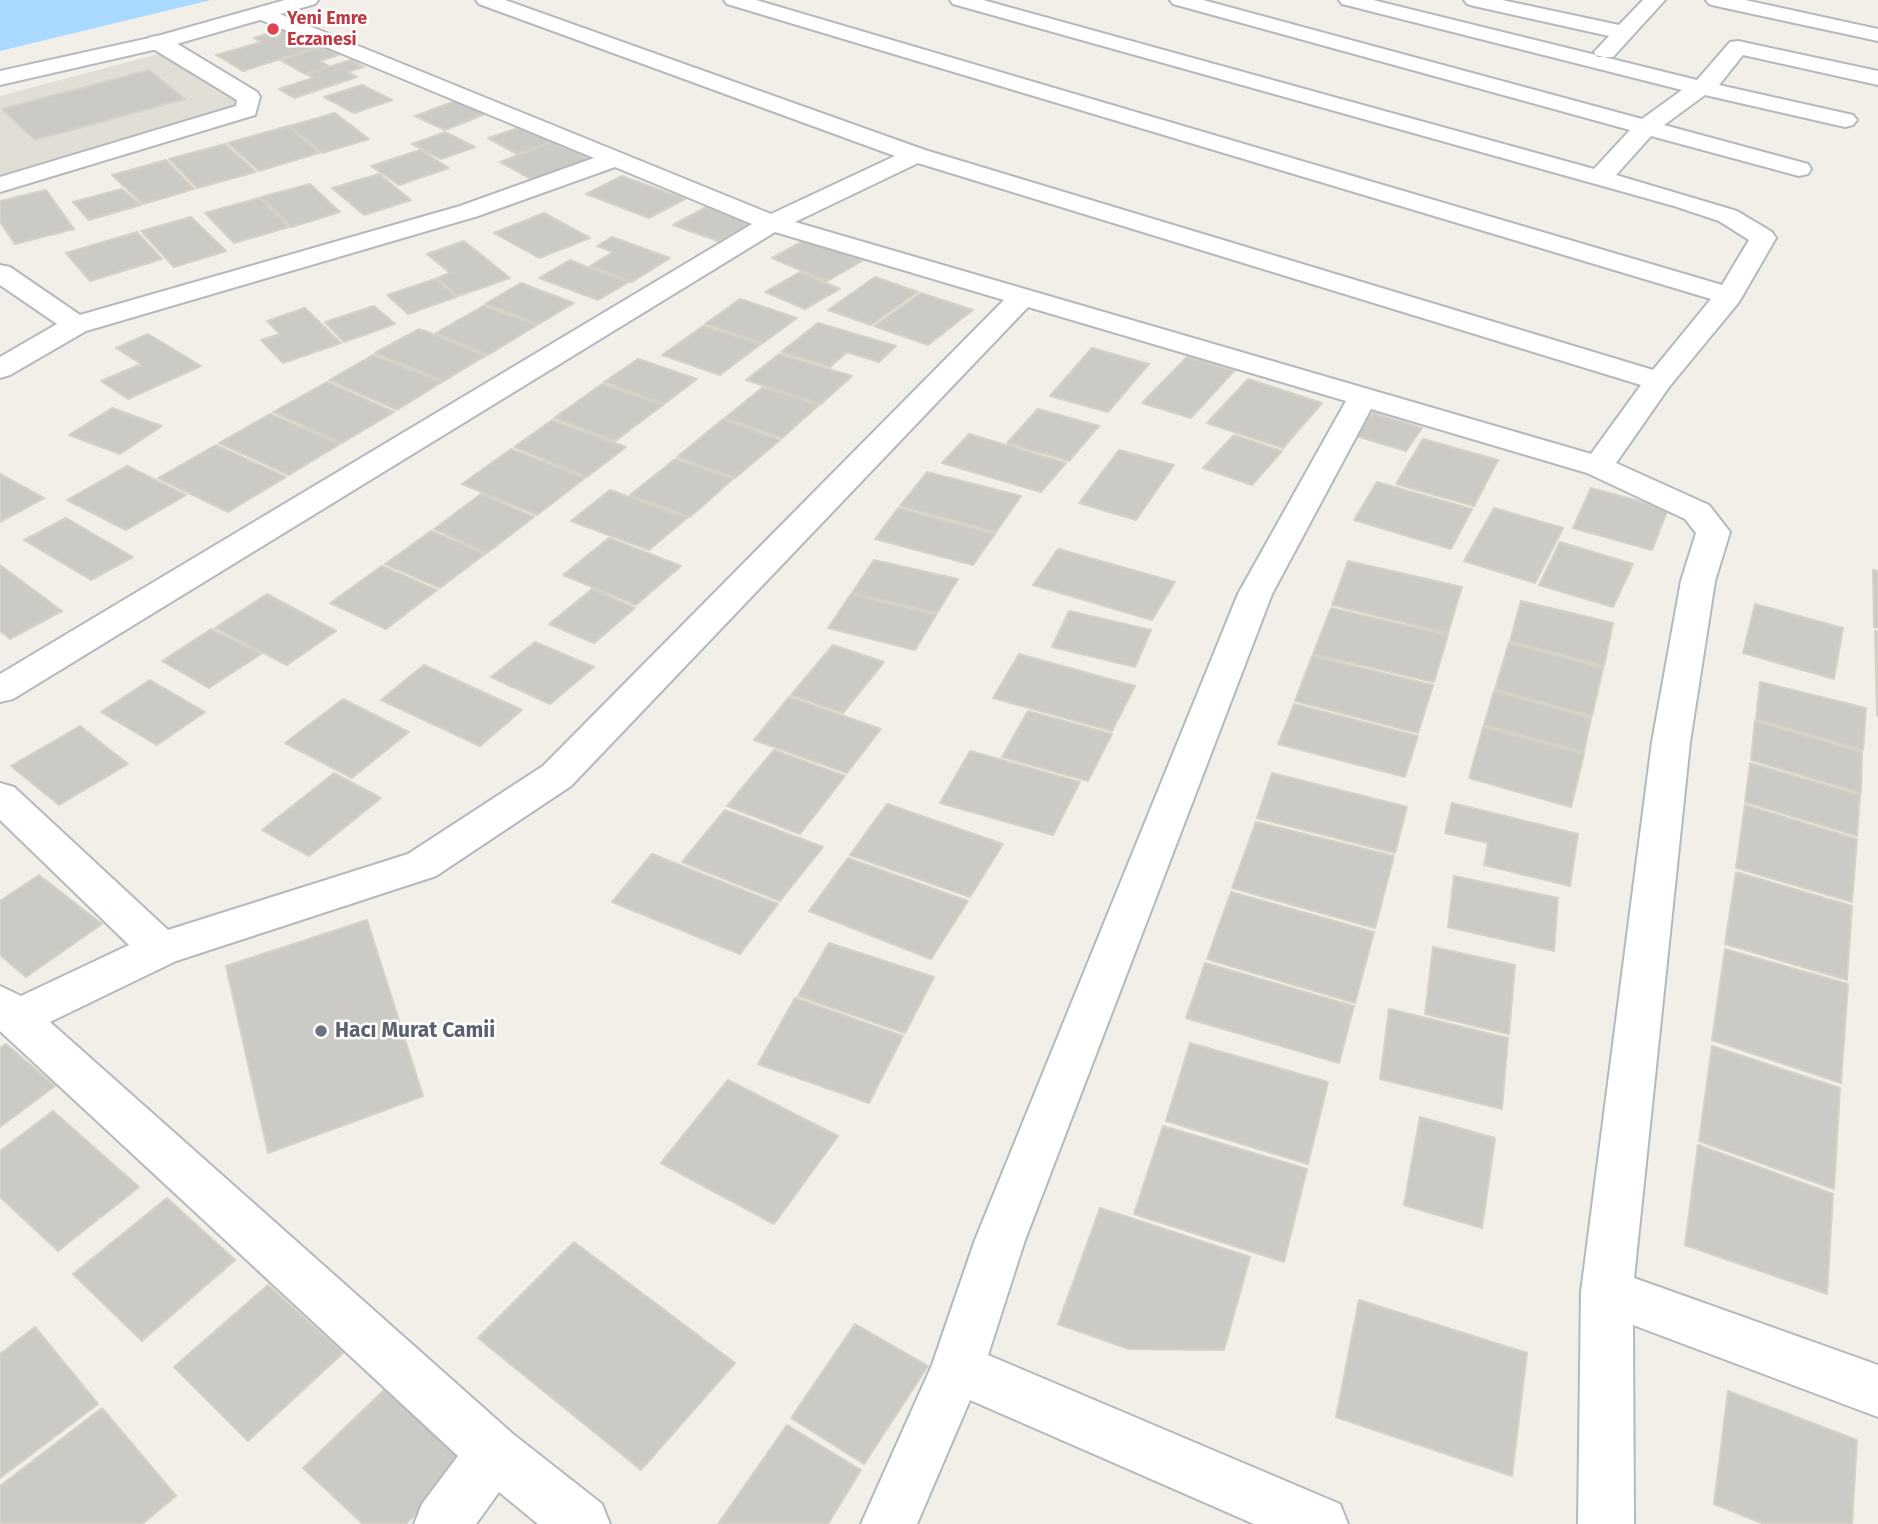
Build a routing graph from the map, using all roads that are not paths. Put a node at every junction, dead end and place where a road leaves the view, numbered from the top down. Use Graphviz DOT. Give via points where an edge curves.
graph roads {
  1 [pos="308,0"];
  2 [pos="486,0"];
  3 [pos="734,0"];
  4 [pos="960,0"];
  5 [pos="1180,0"];
  6 [pos="1349,0"];
  7 [pos="1474,0"];
  8 [pos="1655,0"];
  9 [pos="1716,0"];
  10 [pos="263,14"];
  11 [pos="1622,32"];
  12 [pos="1878,35"];
  13 [pos="158,42"];
  14 [pos="1596,63"];
  15 [pos="0,78"];
  16 [pos="1878,78"];
  17 [pos="1700,88"];
  18 [pos="1844,120"];
  19 [pos="1645,128"];
  20 [pos="916,155"];
  21 [pos="614,159"];
  22 [pos="1799,169"];
  23 [pos="1599,178"];
  24 [pos="0,185"];
  25 [pos="772,223"];
  26 [pos="0,273"];
  27 [pos="1728,296"];
  28 [pos="1022,297"];
  29 [pos="76,326"];
  30 [pos="0,369"];
  31 [pos="1659,381"];
  32 [pos="1364,395"];
  33 [pos="1598,466"];
  34 [pos="0,690"];
  35 [pos="0,797"];
  36 [pos="161,949"];
  37 [pos="8,1012"];
  38 [pos="1607,1292"];
  39 [pos="957,1368"];
  40 [pos="1878,1391"];
  41 [pos="494,1453"];
  42 [pos="442,1524"];
  43 [pos="582,1524"];
  44 [pos="889,1524"];
  45 [pos="1320,1524"];
  46 [pos="1606,1524"];
  1 -- 10 [label="street"];
  2 -- 20 [label="street"];
  3 -- 27 [label="street"];
  4 -- 23 [label="street"];
  5 -- 19 [label="street"];
  6 -- 14 [label="street"];
  7 -- 11 [label="street"];
  8 -- 11 [label="street"];
  9 -- 12 [label="street"];
  10 -- 13 [label="street"];
  10 -- 21 [label="street"];
  11 -- 14 [label="street"];
  13 -- 15 [label="street"];
  13 -- 24 [label="street" via="249,97 247,110"];
  14 -- 17 [label="street"];
  16 -- 17 [label="street" via="1738,47"];
  17 -- 18 [label="street"];
  17 -- 19 [label="street"];
  19 -- 22 [label="street"];
  19 -- 23 [label="street"];
  20 -- 25 [label="street"];
  20 -- 31 [label="street"];
  21 -- 25 [label="street"];
  21 -- 29 [label="street" via="469,211"];
  23 -- 27 [label="street" via="1728,216 1763,238"];
  25 -- 28 [label="street"];
  25 -- 34 [label="street"];
  26 -- 29 [label="street"];
  27 -- 31 [label="street"];
  28 -- 32 [label="street"];
  28 -- 36 [label="street" via="557,776 422,865"];
  29 -- 30 [label="street"];
  31 -- 33 [label="street"];
  32 -- 33 [label="street"];
  32 -- 39 [label="street" via="1255,594 1000,1240"];
  33 -- 38 [label="street" via="1697,512 1713,532 1698,580 1671,742"];
  35 -- 36 [label="street"];
  36 -- 37 [label="street"];
  37 -- 41 [label="street"];
  38 -- 40 [label="street"];
  38 -- 46 [label="street"];
  39 -- 44 [label="street"];
  39 -- 45 [label="street"];
  41 -- 42 [label="street"];
  41 -- 43 [label="street"];
}
